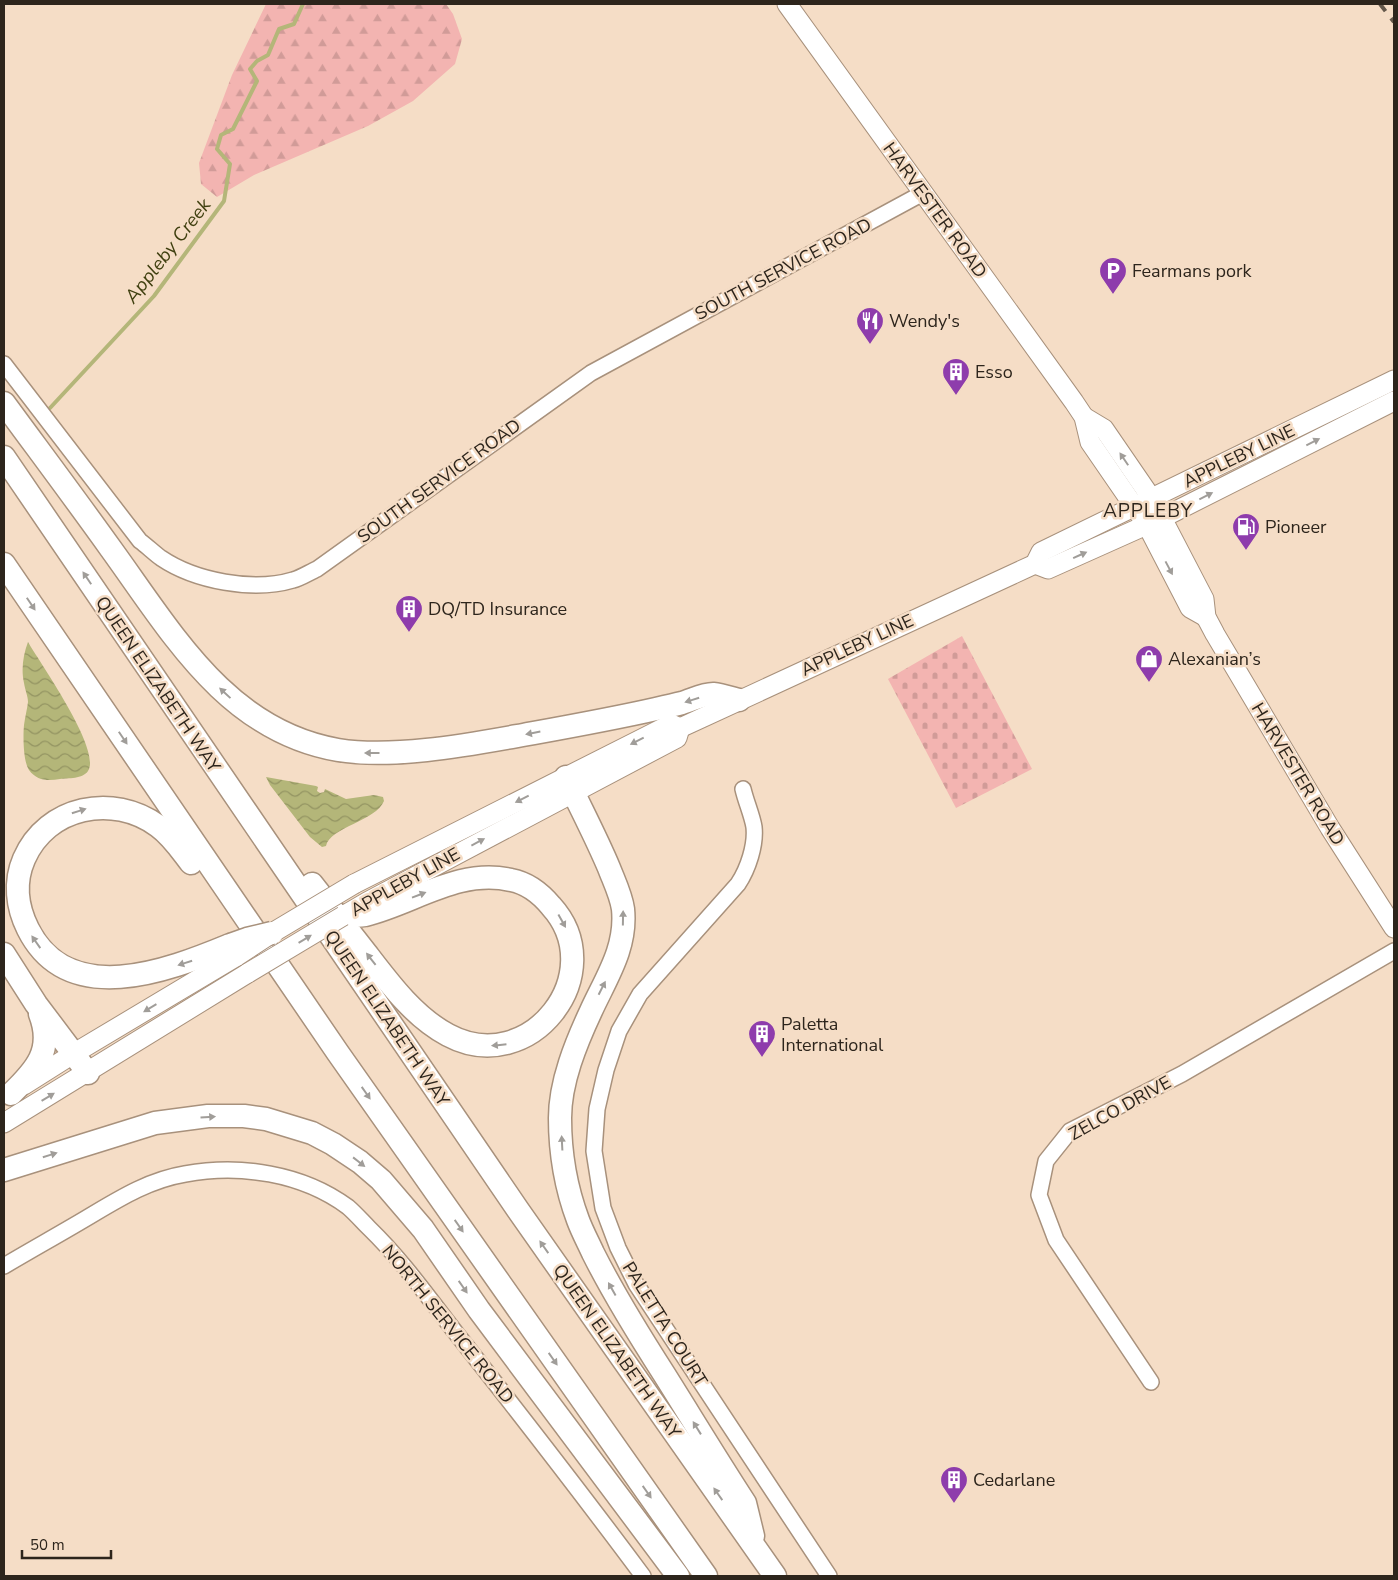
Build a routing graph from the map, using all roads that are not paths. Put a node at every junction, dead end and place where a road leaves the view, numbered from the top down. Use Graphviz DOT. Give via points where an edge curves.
graph roads {
  1 [pos="786,4"];
  2 [pos="923,193"];
  3 [pos="4,364"];
  4 [pos="1394,380"];
  5 [pos="1394,401"];
  6 [pos="4,403"];
  7 [pos="1084,417"];
  8 [pos="4,457"];
  9 [pos="1115,479"];
  10 [pos="1152,499"];
  11 [pos="1134,507"];
  12 [pos="1113,518"];
  13 [pos="1154,521"];
  14 [pos="4,564"];
  15 [pos="1035,564"];
  16 [pos="739,700"];
  17 [pos="569,784"];
  18 [pos="743,789"];
  19 [pos="233,793"];
  20 [pos="370,907"];
  21 [pos="343,916"];
  22 [pos="1394,928"];
  23 [pos="272,932"];
  24 [pos="233,951"];
  25 [pos="1394,951"];
  26 [pos="4,954"];
  27 [pos="36,1004"];
  28 [pos="338,1053"];
  29 [pos="73,1054"];
  30 [pos="88,1073"];
  31 [pos="7,1096"];
  32 [pos="4,1123"];
  33 [pos="4,1170"];
  34 [pos="4,1266"];
  35 [pos="1151,1382"];
  36 [pos="756,1549"];
  37 [pos="643,1576"];
  38 [pos="678,1576"];
  39 [pos="706,1576"];
  40 [pos="775,1576"];
  41 [pos="830,1576"];
  1 -- 2 [label="main road, HARVESTER ROAD"];
  2 -- 3 [label="street, SOUTH SERVICE ROAD" via="591,372 317,569 294,580 267,585 238,585 200,576 162,558 140,541"];
  2 -- 7 [label="main road, HARVESTER ROAD"];
  4 -- 10 [label="main road, APPLEBY LINE"];
  13 -- 5 [label="main road, APPLEBY LINE, one-way"];
  16 -- 6 [label="highway, one-way" via="711,694 639,713 529,734 392,753 337,750 282,732 242,708 185,650"];
  7 -- 9 [label="main road, HARVESTER ROAD" via="1090,442"];
  10 -- 7 [label="main road, HARVESTER ROAD, one-way" via="1104,429"];
  19 -- 8 [label="highway, QUEEN ELIZABETH WAY, one-way"];
  9 -- 11 [label="main road, HARVESTER ROAD"];
  9 -- 12 [label="main road" via="1117,499"];
  10 -- 11 [label="main road, APPLEBY LINE"];
  10 -- 13 [label="main road, HARVESTER ROAD"];
  11 -- 12 [label="main road, APPLEBY LINE"];
  11 -- 13 [label="main road, HARVESTER ROAD"];
  12 -- 15 [label="main road, APPLEBY LINE" via="1041,552"];
  15 -- 13 [label="main road, APPLEBY LINE, one-way" via="1048,569"];
  13 -- 22 [label="main road, HARVESTER ROAD" via="1190,608 1206,617 1330,828"];
  14 -- 28 [label="highway, one-way"];
  15 -- 16 [label="main road, APPLEBY LINE"];
  16 -- 17 [label="main road, APPLEBY LINE" via="680,728 677,738"];
  20 -- 17 [label="main road, APPLEBY LINE, one-way"];
  17 -- 23 [label="main road, APPLEBY LINE, one-way, bridge" via="354,884"];
  36 -- 17 [label="highway, one-way" via="745,1503 630,1321 578,1221 569,1191 562,1156 562,1094 574,1050 614,965 623,909 617,887"];
  18 -- 41 [label="street, PALETTA COURT" via="754,829 744,874 640,994 619,1032 599,1099 594,1151 603,1208 636,1284"];
  20 -- 19 [label="highway, one-way" via="462,880 486,877 524,884 556,911 570,939 572,960 564,998 537,1029 506,1045 467,1044 446,1034 411,1006 387,980 272,832"];
  36 -- 19 [label="highway, QUEEN ELIZABETH WAY, one-way" via="512,1202"];
  20 -- 21 [label="highway" via="364,915"];
  30 -- 21 [label="main road, APPLEBY LINE, one-way, bridge"];
  23 -- 24 [label="highway, bridge" via="247,939"];
  24 -- 28 [label="highway, one-way" via="134,976 106,977 60,966 43,952 23,920 18,889 24,859 46,830 64,817 90,808 117,808 152,822 171,837"];
  24 -- 29 [label="main road, one-way"];
  25 -- 35 [label="street, ZELCO DRIVE" via="1182,1074 1070,1131 1046,1161 1039,1195 1056,1240"];
  26 -- 27 [label="highway"];
  27 -- 29 [label="highway"];
  27 -- 31 [label="highway" via="44,1025 43,1053 30,1075"];
  28 -- 39 [label="highway, one-way"];
  29 -- 30 [label="highway"];
  29 -- 31 [label="main road"];
  32 -- 30 [label="main road, APPLEBY LINE, one-way"];
  33 -- 38 [label="highway, one-way" via="155,1123 208,1116 266,1119 312,1133 334,1144 380,1180 423,1229 479,1310"];
  34 -- 37 [label="street, NORTH SERVICE ROAD" via="152,1182 222,1170 252,1171 308,1185 348,1208 407,1268"];
  36 -- 40 [label="highway, QUEEN ELIZABETH WAY"];
}
